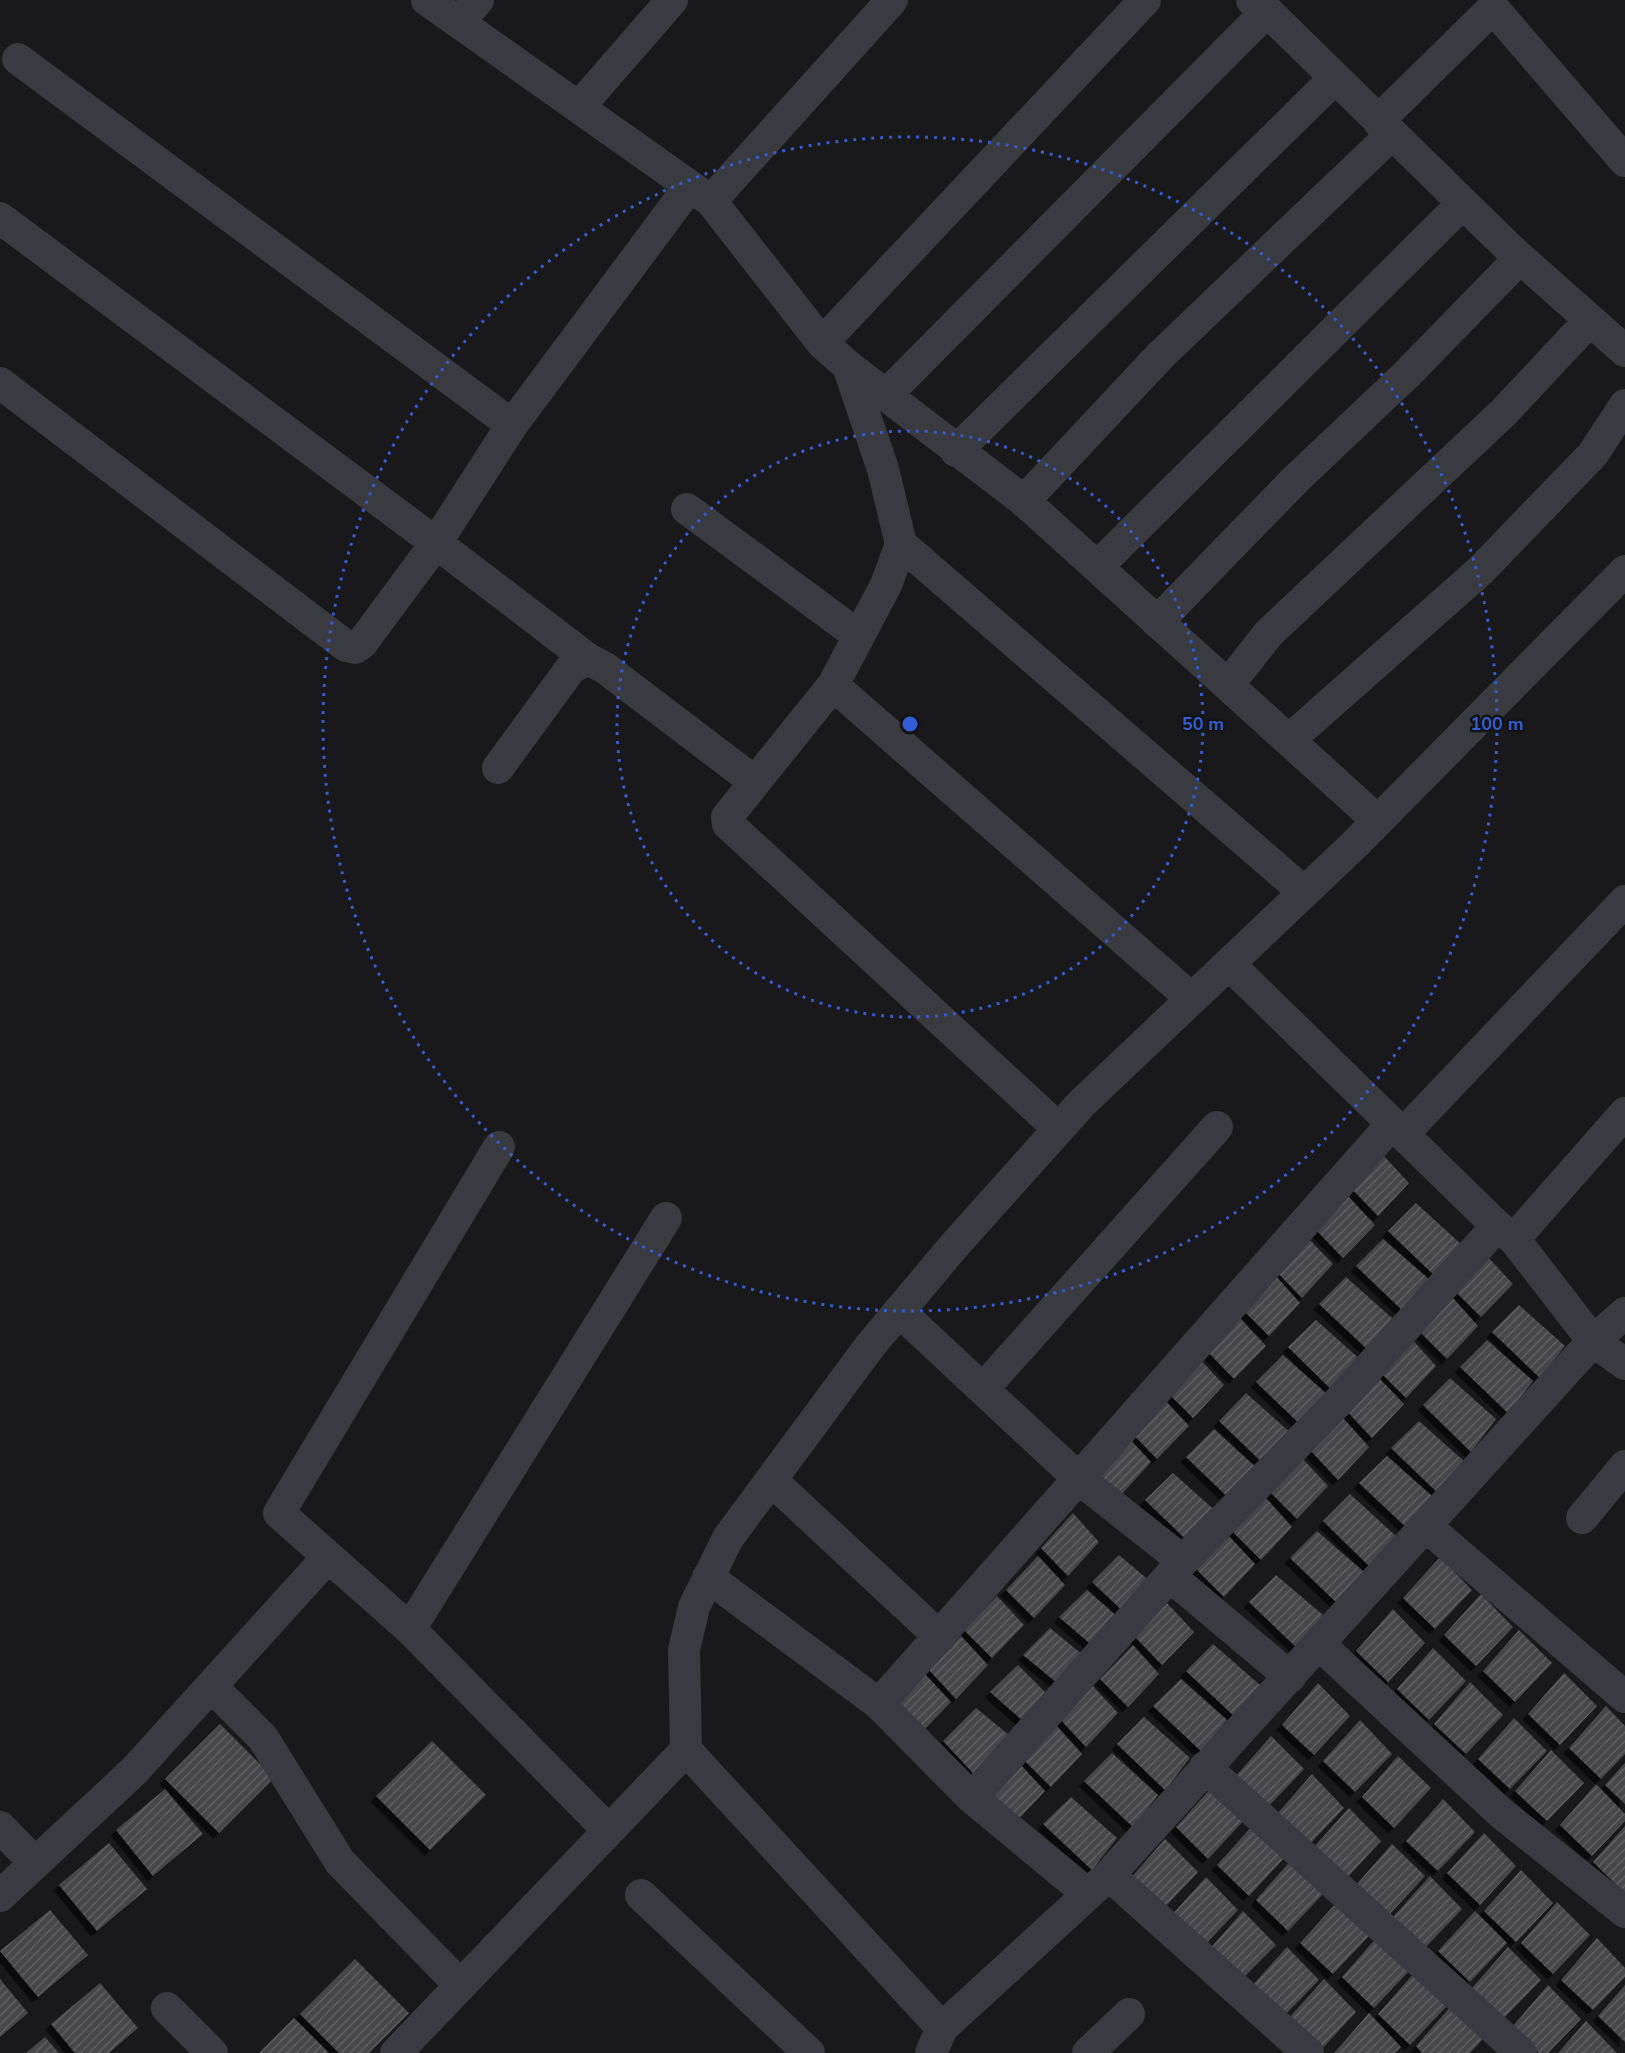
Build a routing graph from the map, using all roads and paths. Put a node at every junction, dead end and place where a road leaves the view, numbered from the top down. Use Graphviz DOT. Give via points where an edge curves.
graph roads {
  1 [pos="427,0"];
  2 [pos="672,0"];
  3 [pos="892,0"];
  4 [pos="1145,0"];
  5 [pos="1497,4"];
  6 [pos="1259,6"];
  7 [pos="469,11"];
  8 [pos="18,59"];
  9 [pos="1335,78"];
  10 [pos="579,107"];
  11 [pos="1385,127"];
  12 [pos="1625,161"];
  13 [pos="701,193"];
  14 [pos="1462,203"];
  15 [pos="0,218"];
  16 [pos="1520,258"];
  17 [pos="1590,320"];
  18 [pos="822,343"];
  19 [pos="1625,351"];
  20 [pos="848,366"];
  21 [pos="0,383"];
  22 [pos="885,396"];
  23 [pos="1625,405"];
  24 [pos="512,425"];
  25 [pos="956,451"];
  26 [pos="1024,501"];
  27 [pos="687,509"];
  28 [pos="436,543"];
  29 [pos="901,544"];
  30 [pos="1097,567"];
  31 [pos="1625,571"];
  32 [pos="1157,622"];
  33 [pos="859,636"];
  34 [pos="588,660"];
  35 [pos="833,685"];
  36 [pos="1228,685"];
  37 [pos="1289,740"];
  38 [pos="498,768"];
  39 [pos="755,782"];
  40 [pos="1378,820"];
  41 [pos="1304,892"];
  42 [pos="1625,901"];
  43 [pos="1229,964"];
  44 [pos="1192,999"];
  45 [pos="1625,1113"];
  46 [pos="1217,1126"];
  47 [pos="1059,1129"];
  48 [pos="1398,1129"];
  49 [pos="499,1147"];
  50 [pos="666,1218"];
  51 [pos="1506,1232"];
  52 [pos="899,1311"];
  53 [pos="1625,1313"];
  54 [pos="1593,1341"];
  55 [pos="1625,1364"];
  56 [pos="983,1389"];
  57 [pos="1625,1466"];
  58 [pos="1078,1478"];
  59 [pos="771,1480"];
  60 [pos="1582,1518"];
  61 [pos="1427,1527"];
  62 [pos="328,1557"];
  63 [pos="1177,1568"];
  64 [pos="708,1577"];
  65 [pos="410,1629"];
  66 [pos="940,1637"];
  67 [pos="1319,1644"];
  68 [pos="1290,1677"];
  69 [pos="210,1686"];
  70 [pos="1625,1697"];
  71 [pos="879,1704"];
  72 [pos="686,1750"];
  73 [pos="1205,1767"];
  74 [pos="972,1798"];
  75 [pos="0,1827"];
  76 [pos="608,1830"];
  77 [pos="35,1863"];
  78 [pos="1099,1884"];
  79 [pos="641,1895"];
  80 [pos="0,1896"];
  81 [pos="1625,1912"];
  82 [pos="460,1985"];
  83 [pos="167,2008"];
  84 [pos="1129,2014"];
  85 [pos="936,2040"];
  86 [pos="213,2053"];
  87 [pos="396,2053"];
  88 [pos="809,2053"];
  89 [pos="1088,2053"];
  90 [pos="1308,2053"];
  91 [pos="1521,2053"];
  1 -- 7 [label="street"];
  2 -- 10 [label="street"];
  3 -- 13 [label="street"];
  4 -- 18 [label="street"];
  5 -- 11 [label="street"];
  5 -- 12 [label="street"];
  6 -- 9 [label="street"];
  6 -- 22 [label="street"];
  7 -- 10 [label="street"];
  8 -- 24 [label="street"];
  9 -- 11 [label="street"];
  9 -- 25 [label="street"];
  10 -- 13 [label="street"];
  11 -- 14 [label="street"];
  11 -- 26 [label="street"];
  13 -- 18 [label="street"];
  13 -- 24 [label="street"];
  14 -- 16 [label="street"];
  14 -- 30 [label="street"];
  15 -- 28 [label="street"];
  16 -- 17 [label="street"];
  16 -- 32 [label="street"];
  17 -- 19 [label="street"];
  17 -- 36 [label="street" via="1496,420 1269,633"];
  18 -- 20 [label="street"];
  20 -- 22 [label="street"];
  20 -- 29 [label="street" via="883,469"];
  21 -- 28 [label="street" via="346,646 355,648 362,643"];
  22 -- 25 [label="street"];
  23 -- 37 [label="street" via="1593,454 1480,571"];
  24 -- 28 [label="street"];
  25 -- 26 [label="street"];
  26 -- 30 [label="street"];
  27 -- 33 [label="street"];
  28 -- 34 [label="street"];
  29 -- 33 [label="street" via="886,585"];
  29 -- 41 [label="street"];
  30 -- 32 [label="street"];
  31 -- 40 [label="street"];
  32 -- 36 [label="street"];
  33 -- 35 [label="street"];
  34 -- 38 [label="street" via="571,668"];
  34 -- 39 [label="street" via="605,668"];
  35 -- 39 [label="street"];
  35 -- 44 [label="street"];
  36 -- 37 [label="street"];
  37 -- 40 [label="street"];
  39 -- 47 [label="street" via="728,817 728,824"];
  40 -- 41 [label="street"];
  41 -- 43 [label="street"];
  42 -- 48 [label="street"];
  43 -- 44 [label="street"];
  43 -- 48 [label="street"];
  44 -- 47 [label="street"];
  45 -- 51 [label="street"];
  46 -- 56 [label="street"];
  47 -- 52 [label="street"];
  48 -- 51 [label="street"];
  48 -- 58 [label="street"];
  49 -- 62 [label="street" via="279,1513"];
  50 -- 65 [label="street"];
  51 -- 54 [label="street"];
  51 -- 63 [label="street"];
  52 -- 56 [label="street"];
  52 -- 59 [label="street"];
  53 -- 54 [label="street"];
  54 -- 55 [label="street"];
  54 -- 61 [label="street"];
  56 -- 58 [label="street"];
  57 -- 60 [label="street"];
  58 -- 63 [label="street"];
  58 -- 66 [label="street"];
  59 -- 64 [label="street" via="728,1538"];
  59 -- 66 [label="street"];
  61 -- 67 [label="street"];
  61 -- 70 [label="street"];
  62 -- 65 [label="street"];
  62 -- 69 [label="street"];
  63 -- 68 [label="street"];
  63 -- 74 [label="street"];
  64 -- 71 [label="street"];
  64 -- 72 [label="street" via="694,1607 684,1650"];
  65 -- 76 [label="street"];
  66 -- 71 [label="street"];
  67 -- 68 [label="street"];
  67 -- 81 [label="street" via="1501,1813"];
  68 -- 73 [label="street"];
  69 -- 77 [label="street" via="134,1771"];
  69 -- 82 [label="street" via="263,1738 340,1862"];
  71 -- 74 [label="street"];
  72 -- 76 [label="street"];
  72 -- 85 [label="street"];
  73 -- 78 [label="street"];
  73 -- 91 [label="street"];
  74 -- 78 [label="street"];
  75 -- 77 [label="street"];
  76 -- 82 [label="street"];
  77 -- 80 [label="street"];
  78 -- 85 [label="street"];
  78 -- 90 [label="street"];
  79 -- 88 [label="street"];
  82 -- 87 [label="street"];
  83 -- 86 [label="street"];
  84 -- 89 [label="street"];
}
